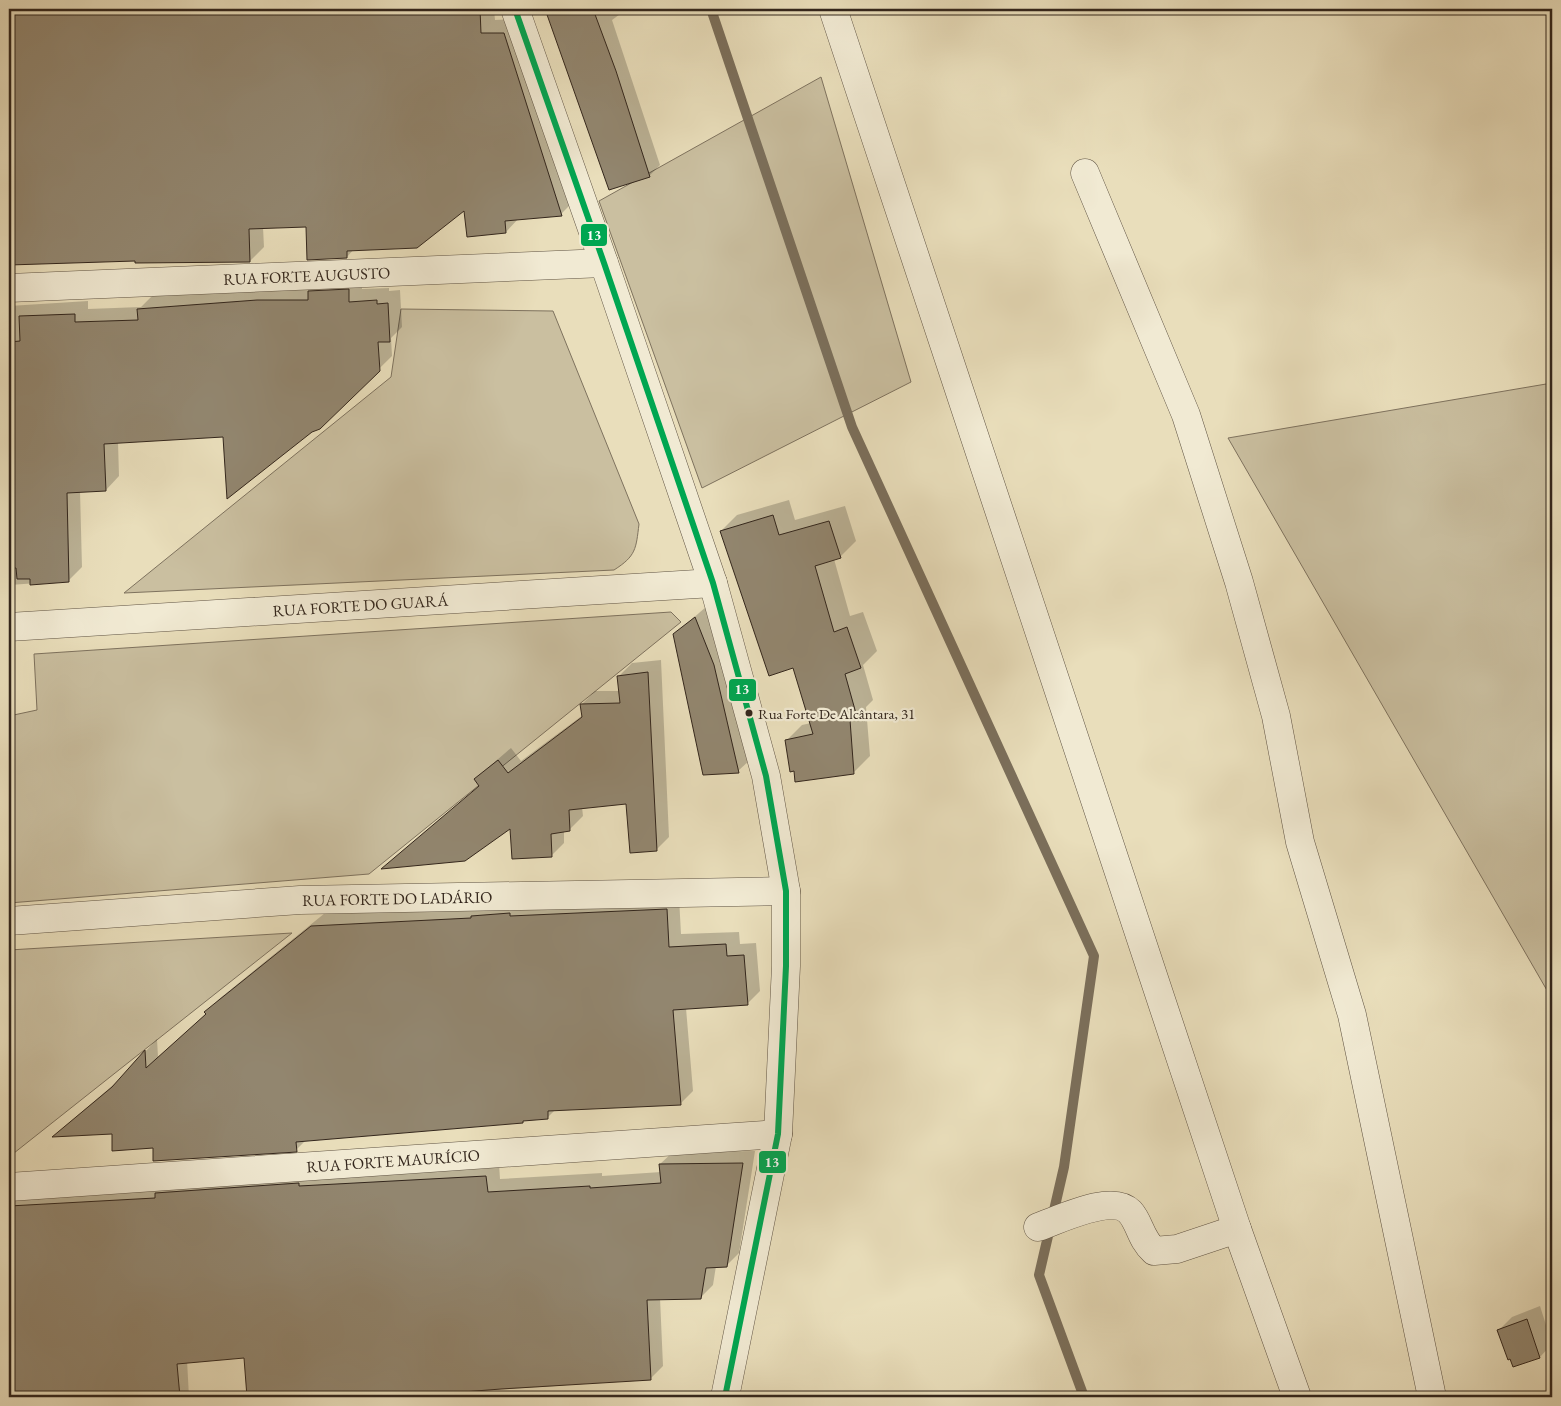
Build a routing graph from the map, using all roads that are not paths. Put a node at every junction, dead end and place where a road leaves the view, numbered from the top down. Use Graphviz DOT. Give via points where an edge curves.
graph roads {
  1 [pos="515,9"];
  2 [pos="833,9"];
  3 [pos="1085,172"];
  4 [pos="604,263"];
  5 [pos="9,288"];
  6 [pos="713,583"];
  7 [pos="9,627"];
  8 [pos="786,890"];
  9 [pos="9,920"];
  10 [pos="778,1134"];
  11 [pos="9,1187"];
  12 [pos="1038,1228"];
  13 [pos="1237,1229"];
  14 [pos="725,1397"];
  15 [pos="1296,1397"];
  16 [pos="1432,1397"];
  1 -- 4 [label="street"];
  2 -- 13 [label="street"];
  3 -- 16 [label="street" via="1186,415 1239,582 1276,716 1300,842 1352,1015"];
  4 -- 5 [label="street, RUA FORTE AUGUSTO"];
  4 -- 6 [label="street"];
  6 -- 7 [label="street, RUA FORTE DO GUARÁ"];
  6 -- 8 [label="street" via="766,776"];
  8 -- 9 [label="street, RUA FORTE DO LADÁRIO" via="300,900"];
  8 -- 10 [label="street"];
  10 -- 11 [label="street, RUA FORTE MAURÍCIO"];
  10 -- 14 [label="street"];
  12 -- 13 [label="street" via="1111,1204 1123,1206 1131,1213 1144,1242 1154,1251 1176,1249"];
  13 -- 15 [label="street"];
}
